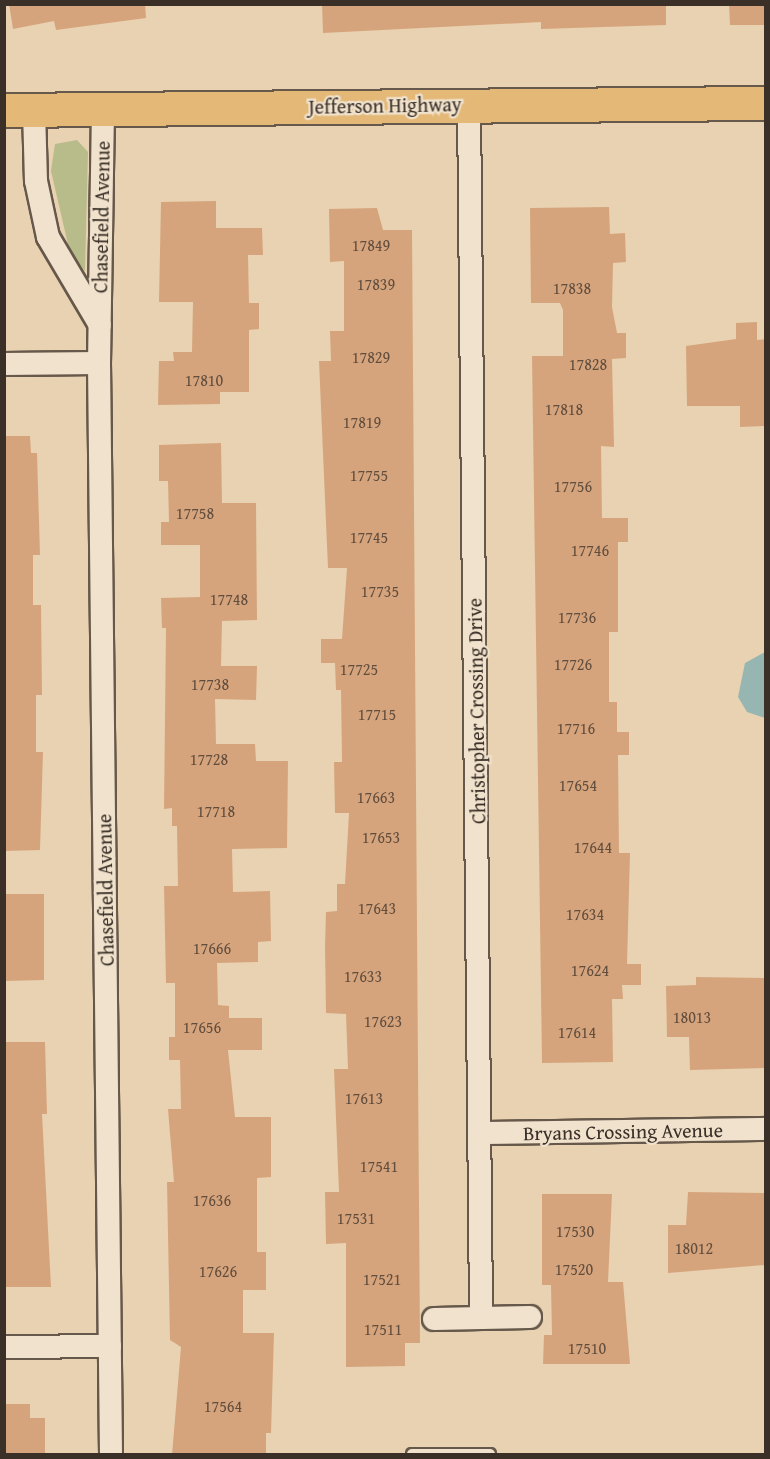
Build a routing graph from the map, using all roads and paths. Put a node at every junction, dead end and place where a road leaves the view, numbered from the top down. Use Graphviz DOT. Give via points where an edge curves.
graph roads {
  1 [pos="765,103"];
  2 [pos="469,104"];
  3 [pos="103,109"];
  4 [pos="19,110"];
  5 [pos="100,325"];
  6 [pos="99,363"];
  7 [pos="4,364"];
  8 [pos="765,1129"];
  9 [pos="480,1133"];
  10 [pos="530,1317"];
  11 [pos="435,1318"];
  12 [pos="482,1318"];
  13 [pos="110,1346"];
  14 [pos="4,1347"];
  15 [pos="111,1455"];
  16 [pos="412,1455"];
  17 [pos="490,1455"];
  1 -- 2 [label="main road, Jefferson Highway"];
  2 -- 3 [label="main road, Jefferson Highway"];
  2 -- 9 [label="street, Christopher Crossing Drive"];
  3 -- 4 [label="main road, Jefferson Highway"];
  3 -- 5 [label="street, Chasefield Avenue"];
  4 -- 5 [label="street, Chasefield Avenue" via="48,237"];
  5 -- 6 [label="street, Chasefield Avenue"];
  6 -- 7 [label="street"];
  6 -- 13 [label="street, Chasefield Avenue"];
  8 -- 9 [label="street, Bryans Crossing Avenue"];
  9 -- 12 [label="street, Christopher Crossing Drive"];
  10 -- 12 [label="street"];
  11 -- 12 [label="street"];
  13 -- 14 [label="street"];
  13 -- 15 [label="street, Chasefield Avenue"];
  16 -- 17 [label="lane"];
}
